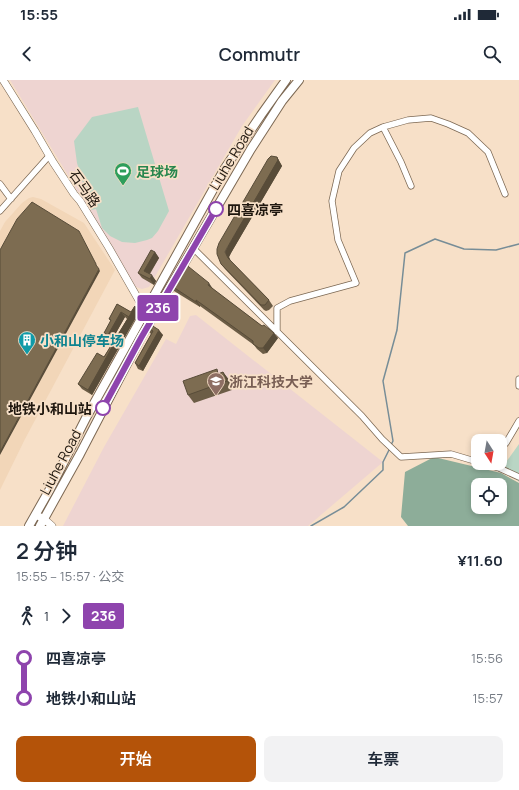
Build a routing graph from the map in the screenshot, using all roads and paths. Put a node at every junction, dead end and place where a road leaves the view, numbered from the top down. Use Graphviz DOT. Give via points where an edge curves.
graph roads {
  1 [pos="3,80"];
  2 [pos="286,80"];
  3 [pos="299,80"];
  4 [pos="383,127"];
  5 [pos="49,156"];
  6 [pos="0,184"];
  7 [pos="411,186"];
  8 [pos="505,194"];
  9 [pos="11,199"];
  10 [pos="0,211"];
  11 [pos="193,248"];
  12 [pos="145,311"];
  13 [pos="277,332"];
  14 [pos="519,379"];
  15 [pos="519,386"];
  16 [pos="519,421"];
  17 [pos="507,441"];
  18 [pos="471,460"];
  19 [pos="503,470"];
  20 [pos="519,477"];
  21 [pos="36,515"];
  22 [pos="42,522"];
  23 [pos="29,526"];
  24 [pos="52,526"];
  1 -- 5 [label="street, 石马路"];
  2 -- 12 [label="main road, Liuhe Road" via="225,168"];
  3 -- 11 [label="main road, Liuhe Road" via="251,149"];
  4 -- 7 [label="street"];
  4 -- 8 [label="street" via="408,120 431,118 468,133 488,152"];
  4 -- 13 [label="street" via="370,133 354,148 339,172 332,201 338,240 356,283 290,301 277,308"];
  5 -- 9 [label="street"];
  5 -- 12 [label="street, 石马路" via="80,201"];
  6 -- 9 [label="street"];
  9 -- 10 [label="street"];
  11 -- 13 [label="street"];
  11 -- 22 [label="main road, Liuhe Road" via="141,338"];
  12 -- 21 [label="main road, Liuhe Road" via="86,416"];
  13 -- 18 [label="street" via="401,457 451,454"];
  14 -- 15 [label="street"];
  16 -- 17 [label="street"];
  19 -- 20 [label="street"];
  21 -- 22 [label="street"];
  21 -- 23 [label="main road, Liuhe Road"];
  22 -- 24 [label="street"];
}
